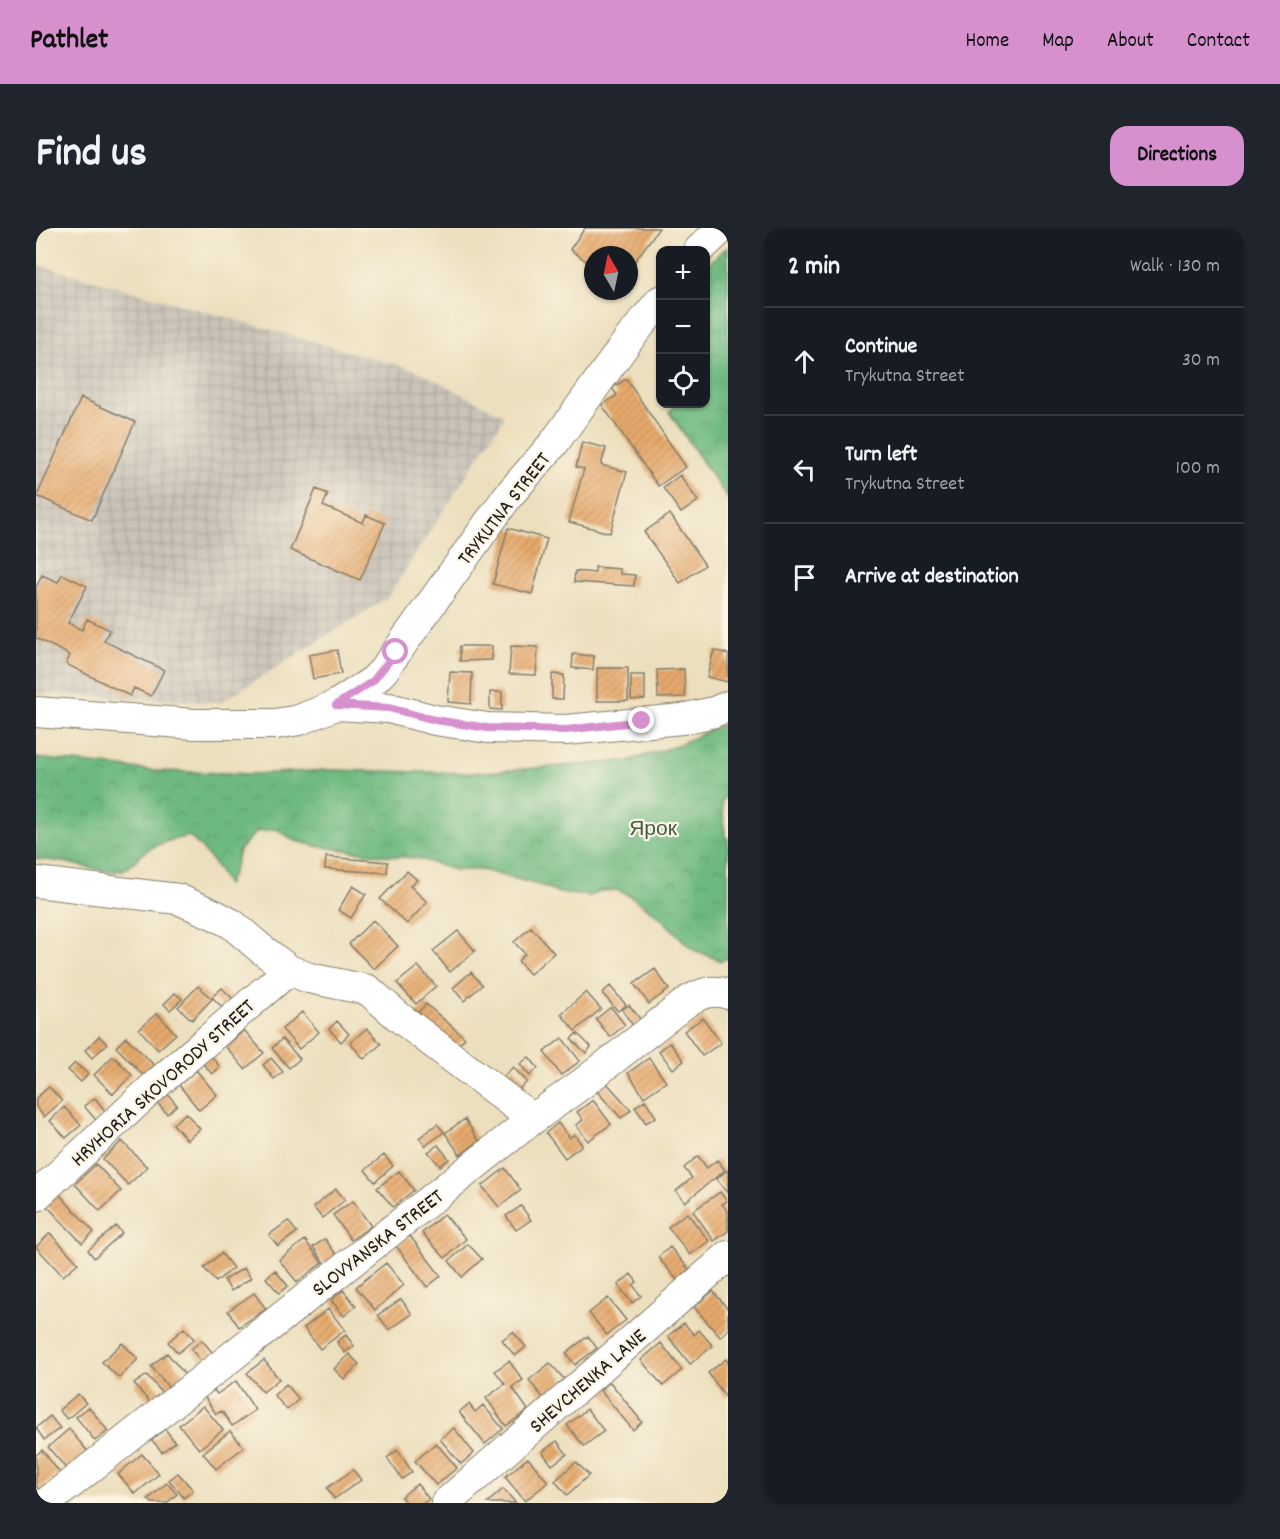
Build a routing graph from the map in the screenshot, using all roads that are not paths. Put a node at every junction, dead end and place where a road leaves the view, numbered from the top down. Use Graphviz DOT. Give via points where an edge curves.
graph roads {
  1 [pos="722,228"];
  2 [pos="703,246"];
  3 [pos="656,306"];
  4 [pos="336,705"];
  5 [pos="728,706"];
  6 [pos="36,712"];
  7 [pos="36,882"];
  8 [pos="289,970"];
  9 [pos="721,992"];
  10 [pos="534,1119"];
  11 [pos="36,1196"];
  12 [pos="728,1256"];
  13 [pos="46,1503"];
  14 [pos="446,1503"];
  1 -- 2 [label="street"];
  3 -- 4 [label="street, TRYKUTNA STREET" via="554,442 508,496 383,671"];
  4 -- 5 [label="street, TRYKUTNA STREET" via="389,708 479,727 566,730 682,719"];
  4 -- 6 [label="street, TRYKUTNA STREET" via="276,724 194,724"];
  7 -- 8 [label="street" via="178,899 232,924"];
  8 -- 10 [label="street" via="368,990"];
  8 -- 11 [label="street, HRYHORIA SKOVORODY STREET" via="160,1081"];
  9 -- 10 [label="street, SLOVYANSKA STREET" via="703,992 688,1001"];
  10 -- 13 [label="street, SLOVYANSKA STREET"];
  12 -- 14 [label="street, SHEVCHENKA LANE"];
}
